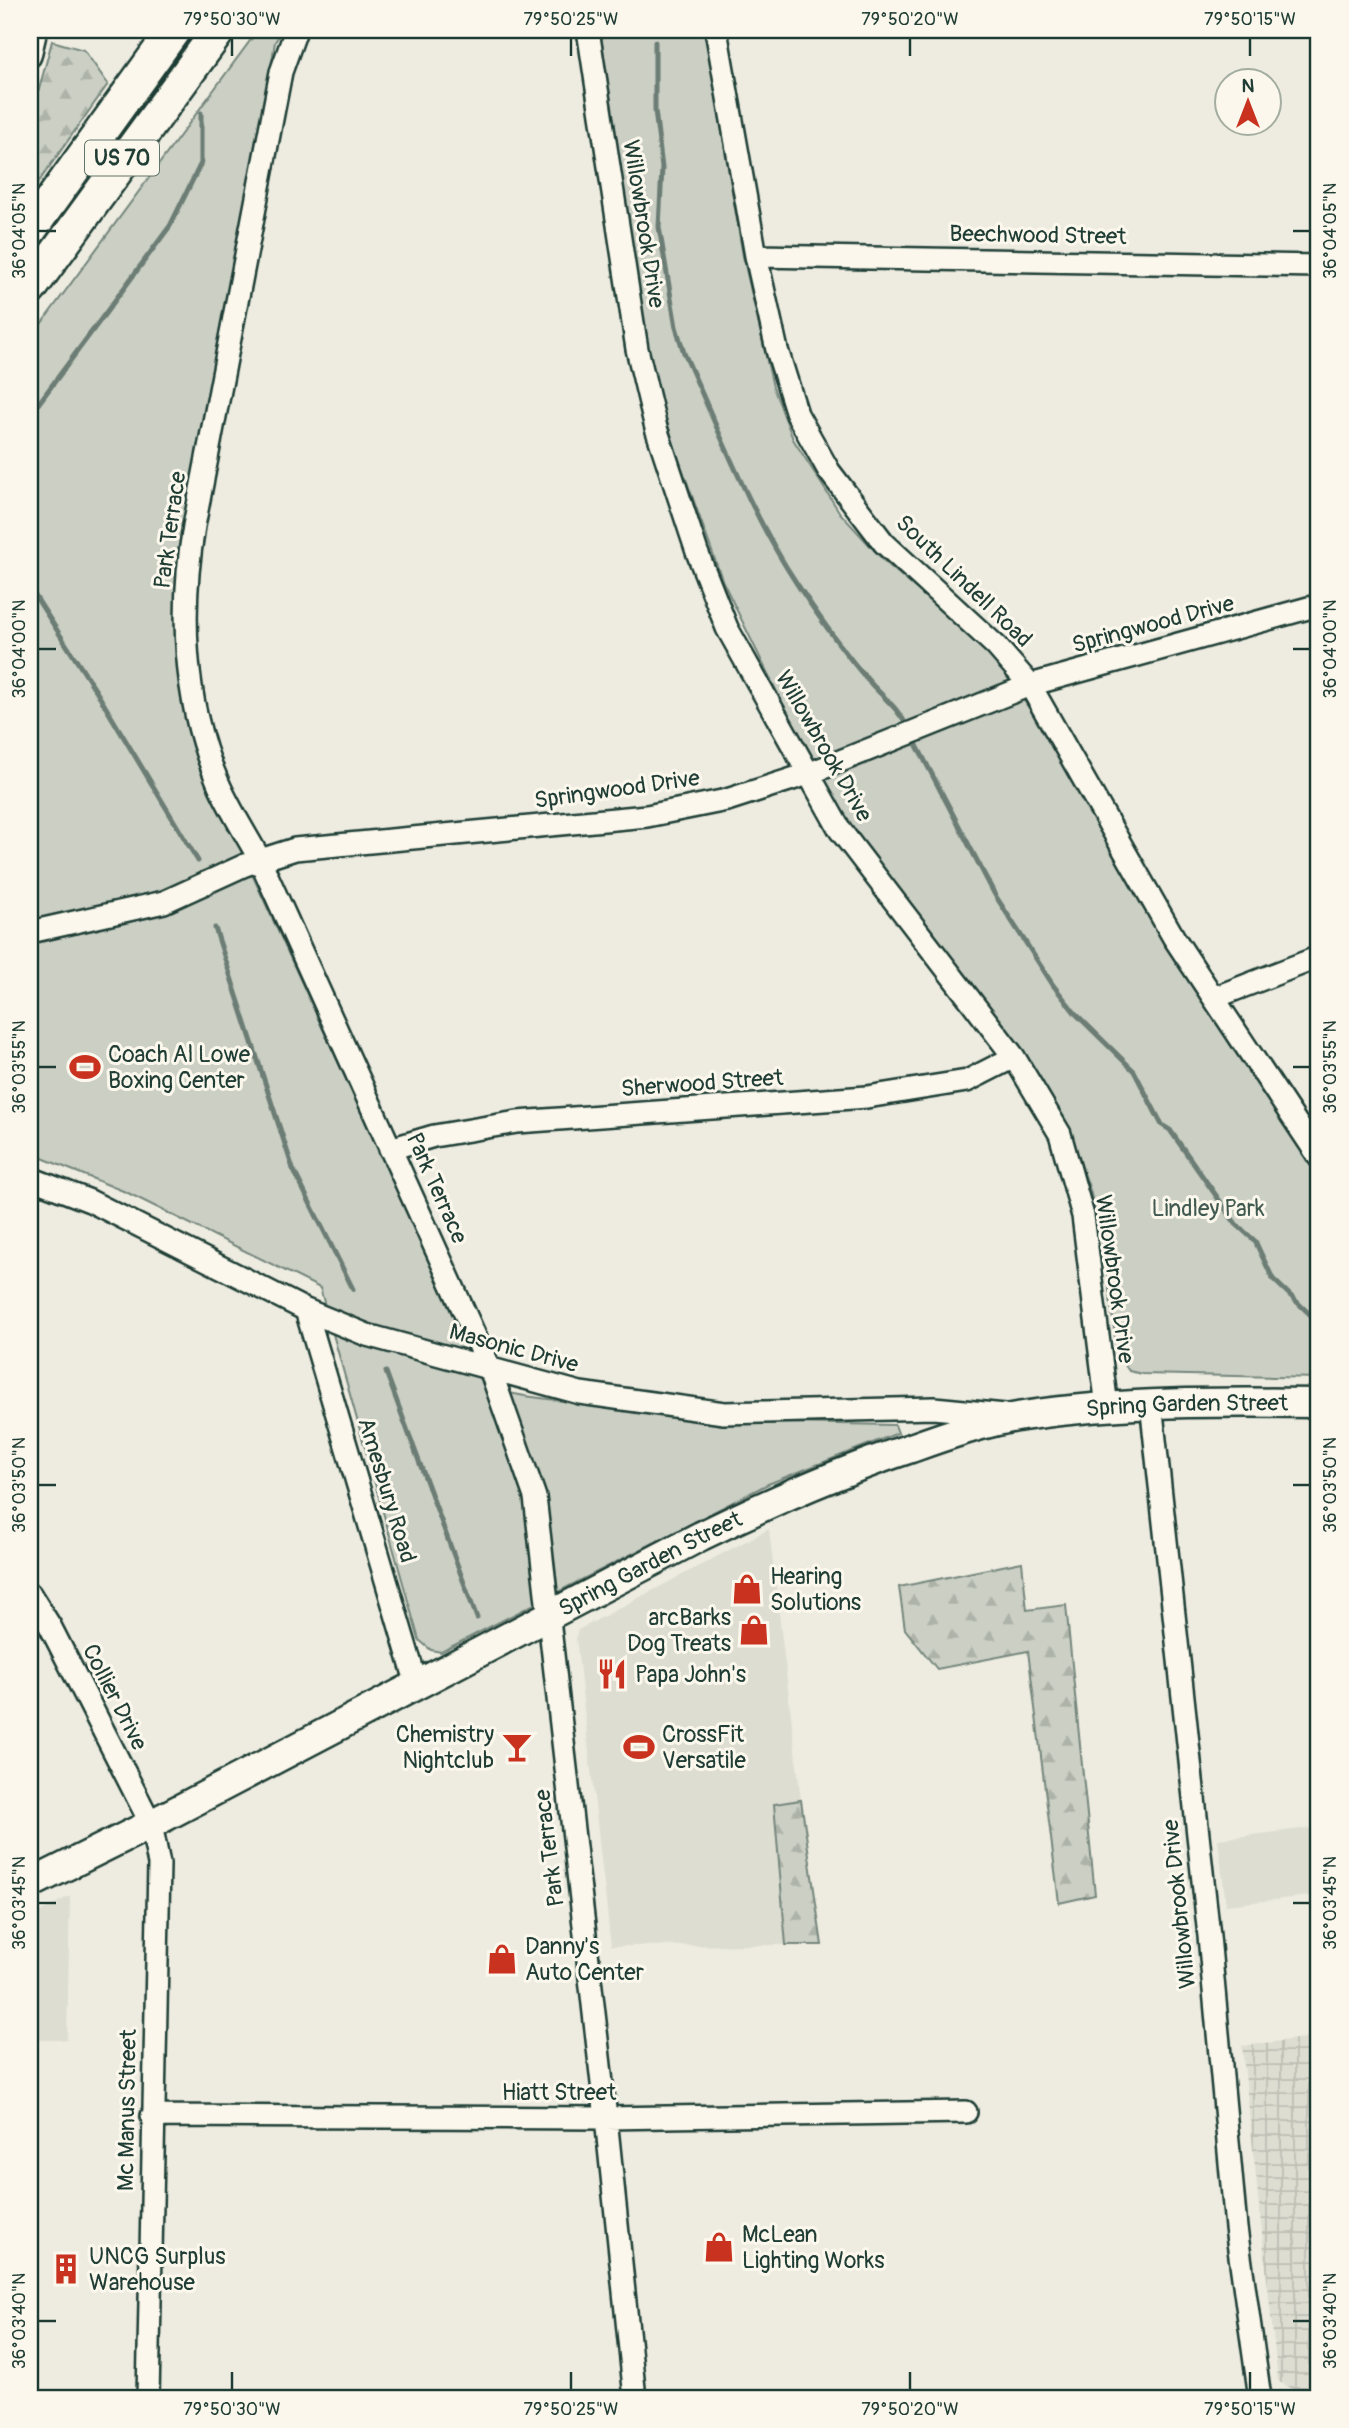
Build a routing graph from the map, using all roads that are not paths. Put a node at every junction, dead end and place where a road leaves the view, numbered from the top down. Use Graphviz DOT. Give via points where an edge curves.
graph roads {
  1 [pos="36,30"];
  2 [pos="174,30"];
  3 [pos="219,30"];
  4 [pos="296,30"];
  5 [pos="588,30"];
  6 [pos="716,30"];
  7 [pos="30,56"];
  8 [pos="30,230"];
  9 [pos="756,256"];
  10 [pos="1319,266"];
  11 [pos="30,289"];
  12 [pos="1319,605"];
  13 [pos="1030,685"];
  14 [pos="808,774"];
  15 [pos="260,860"];
  16 [pos="30,932"];
  17 [pos="1319,957"];
  18 [pos="1216,997"];
  19 [pos="1014,1057"];
  20 [pos="390,1149"];
  21 [pos="1319,1157"];
  22 [pos="30,1178"];
  23 [pos="306,1310"];
  24 [pos="490,1369"];
  25 [pos="1319,1403"];
  26 [pos="1151,1404"];
  27 [pos="1107,1406"];
  28 [pos="1021,1416"];
  29 [pos="30,1594"];
  30 [pos="549,1617"];
  31 [pos="417,1685"];
  32 [pos="150,1824"];
  33 [pos="30,1884"];
  34 [pos="966,2112"];
  35 [pos="152,2116"];
  36 [pos="606,2118"];
  37 [pos="148,2398"];
  38 [pos="635,2398"];
  39 [pos="1260,2398"];
  1 -- 7 [label="street"];
  2 -- 8 [label="highway, US 70"];
  3 -- 11 [label="highway, US 70"];
  4 -- 15 [label="street, Park Terrace" via="281,72 187,567 188,666 202,732 216,779"];
  5 -- 14 [label="street, Willowbrook Drive" via="637,349 656,428 696,552 727,628"];
  6 -- 9 [label="street, South Lindell Road"];
  9 -- 10 [label="street, Beechwood Street"];
  9 -- 13 [label="street, South Lindell Road" via="797,414 830,471 884,543 996,646"];
  12 -- 13 [label="street, Springwood Drive"];
  13 -- 14 [label="street, Springwood Drive"];
  13 -- 18 [label="street, South Lindell Road" via="1174,937"];
  14 -- 15 [label="street, Springwood Drive" via="727,800 647,816 295,849"];
  14 -- 19 [label="street, Willowbrook Drive" via="840,830"];
  15 -- 16 [label="street, Springwood Drive" via="163,902"];
  15 -- 20 [label="street, Park Terrace"];
  17 -- 18 [label="street"];
  18 -- 21 [label="street, South Lindell Road"];
  19 -- 20 [label="street, Sherwood Street" via="967,1081 867,1097 517,1122 434,1136"];
  19 -- 27 [label="street, Willowbrook Drive" via="1060,1134 1083,1216"];
  20 -- 24 [label="street, Park Terrace"];
  22 -- 23 [label="street, Masonic Drive" via="90,1201"];
  23 -- 24 [label="street, Masonic Drive" via="367,1335"];
  23 -- 31 [label="street, Amesbury Road"];
  24 -- 28 [label="street, Masonic Drive" via="580,1393 724,1413 934,1408"];
  24 -- 30 [label="street, Park Terrace" via="535,1497"];
  25 -- 26 [label="main road, Spring Garden Street"];
  26 -- 27 [label="main road, Spring Garden Street"];
  26 -- 39 [label="street, Willowbrook Drive" via="1236,2228"];
  27 -- 28 [label="main road, Spring Garden Street"];
  28 -- 30 [label="main road, Spring Garden Street" via="954,1433 787,1493"];
  29 -- 32 [label="street, Collier Drive"];
  30 -- 31 [label="main road, Spring Garden Street"];
  30 -- 36 [label="street, Park Terrace"];
  31 -- 32 [label="main road, Spring Garden Street"];
  32 -- 33 [label="main road, Spring Garden Street"];
  32 -- 35 [label="street, Mc Manus Street" via="159,1864"];
  34 -- 36 [label="street, Hiatt Street"];
  35 -- 36 [label="street, Hiatt Street"];
  35 -- 37 [label="street, Mc Manus Street"];
  36 -- 38 [label="street, Park Terrace"];
}
